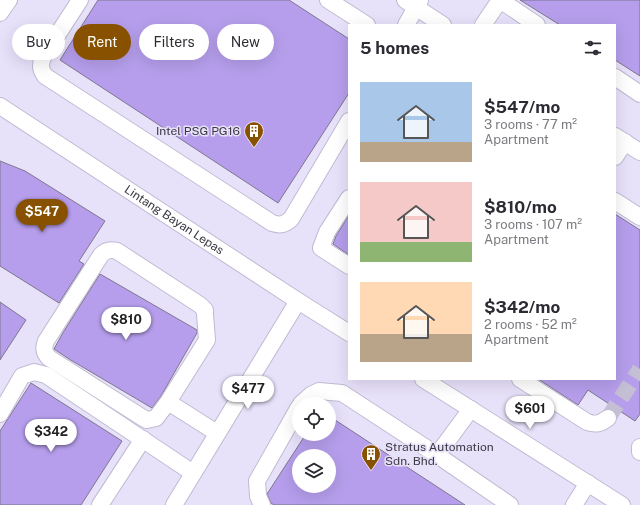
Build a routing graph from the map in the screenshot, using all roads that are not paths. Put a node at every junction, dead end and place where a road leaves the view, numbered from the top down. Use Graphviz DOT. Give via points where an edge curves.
graph roads {
  1 [pos="9,0"];
  2 [pos="80,0"];
  3 [pos="328,0"];
  4 [pos="500,0"];
  5 [pos="414,3"];
  6 [pos="0,13"];
  7 [pos="365,24"];
  8 [pos="406,24"];
  9 [pos="442,24"];
  10 [pos="484,24"];
  11 [pos="536,24"];
  12 [pos="616,78"];
  13 [pos="640,94"];
  14 [pos="2,112"];
  15 [pos="348,123"];
  16 [pos="620,139"];
  17 [pos="640,152"];
  18 [pos="616,153"];
  19 [pos="348,200"];
  20 [pos="616,202"];
  21 [pos="640,217"];
  22 [pos="348,265"];
  23 [pos="298,301"];
  24 [pos="348,332"];
  25 [pos="425,380"];
  26 [pos="522,380"];
  27 [pos="310,397"];
  28 [pos="168,402"];
  29 [pos="471,409"];
  30 [pos="0,414"];
  31 [pos="608,418"];
  32 [pos="292,419"];
  33 [pos="218,433"];
  34 [pos="143,440"];
  35 [pos="640,447"];
  36 [pos="640,452"];
  37 [pos="437,455"];
  38 [pos="193,473"];
  39 [pos="588,483"];
  40 [pos="100,505"];
  41 [pos="174,505"];
  42 [pos="262,505"];
  43 [pos="510,505"];
  44 [pos="574,505"];
  45 [pos="622,505"];
  1 -- 6 [label="street"];
  2 -- 15 [label="street" via="43,57 40,64 45,76 272,223 286,224 291,218"];
  3 -- 7 [label="street"];
  4 -- 10 [label="street"];
  4 -- 11 [label="street"];
  5 -- 8 [label="street"];
  5 -- 9 [label="street"];
  12 -- 13 [label="street"];
  14 -- 23 [label="street, Lintang Bayan Lepas"];
  16 -- 17 [label="street"];
  16 -- 18 [label="street"];
  19 -- 22 [label="street" via="327,232 321,248"];
  20 -- 21 [label="street"];
  23 -- 24 [label="street, Lintang Bayan Lepas"];
  23 -- 33 [label="street"];
  25 -- 29 [label="street"];
  26 -- 31 [label="street" via="587,422 594,425"];
  27 -- 37 [label="street" via="319,391 342,393"];
  28 -- 28 [label="street" via="156,418 147,420 50,358 44,350 46,341 88,275 101,255 108,250 117,252 204,310 207,340"];
  28 -- 33 [label="street"];
  29 -- 37 [label="street"];
  29 -- 39 [label="street"];
  30 -- 34 [label="street" via="22,376 34,372 46,375"];
  32 -- 42 [label="street" via="257,481 258,496"];
  33 -- 38 [label="street"];
  34 -- 38 [label="street"];
  34 -- 40 [label="street"];
  35 -- 36 [label="street"];
  37 -- 43 [label="street"];
  38 -- 41 [label="street"];
  39 -- 44 [label="street"];
  39 -- 45 [label="street"];
}
